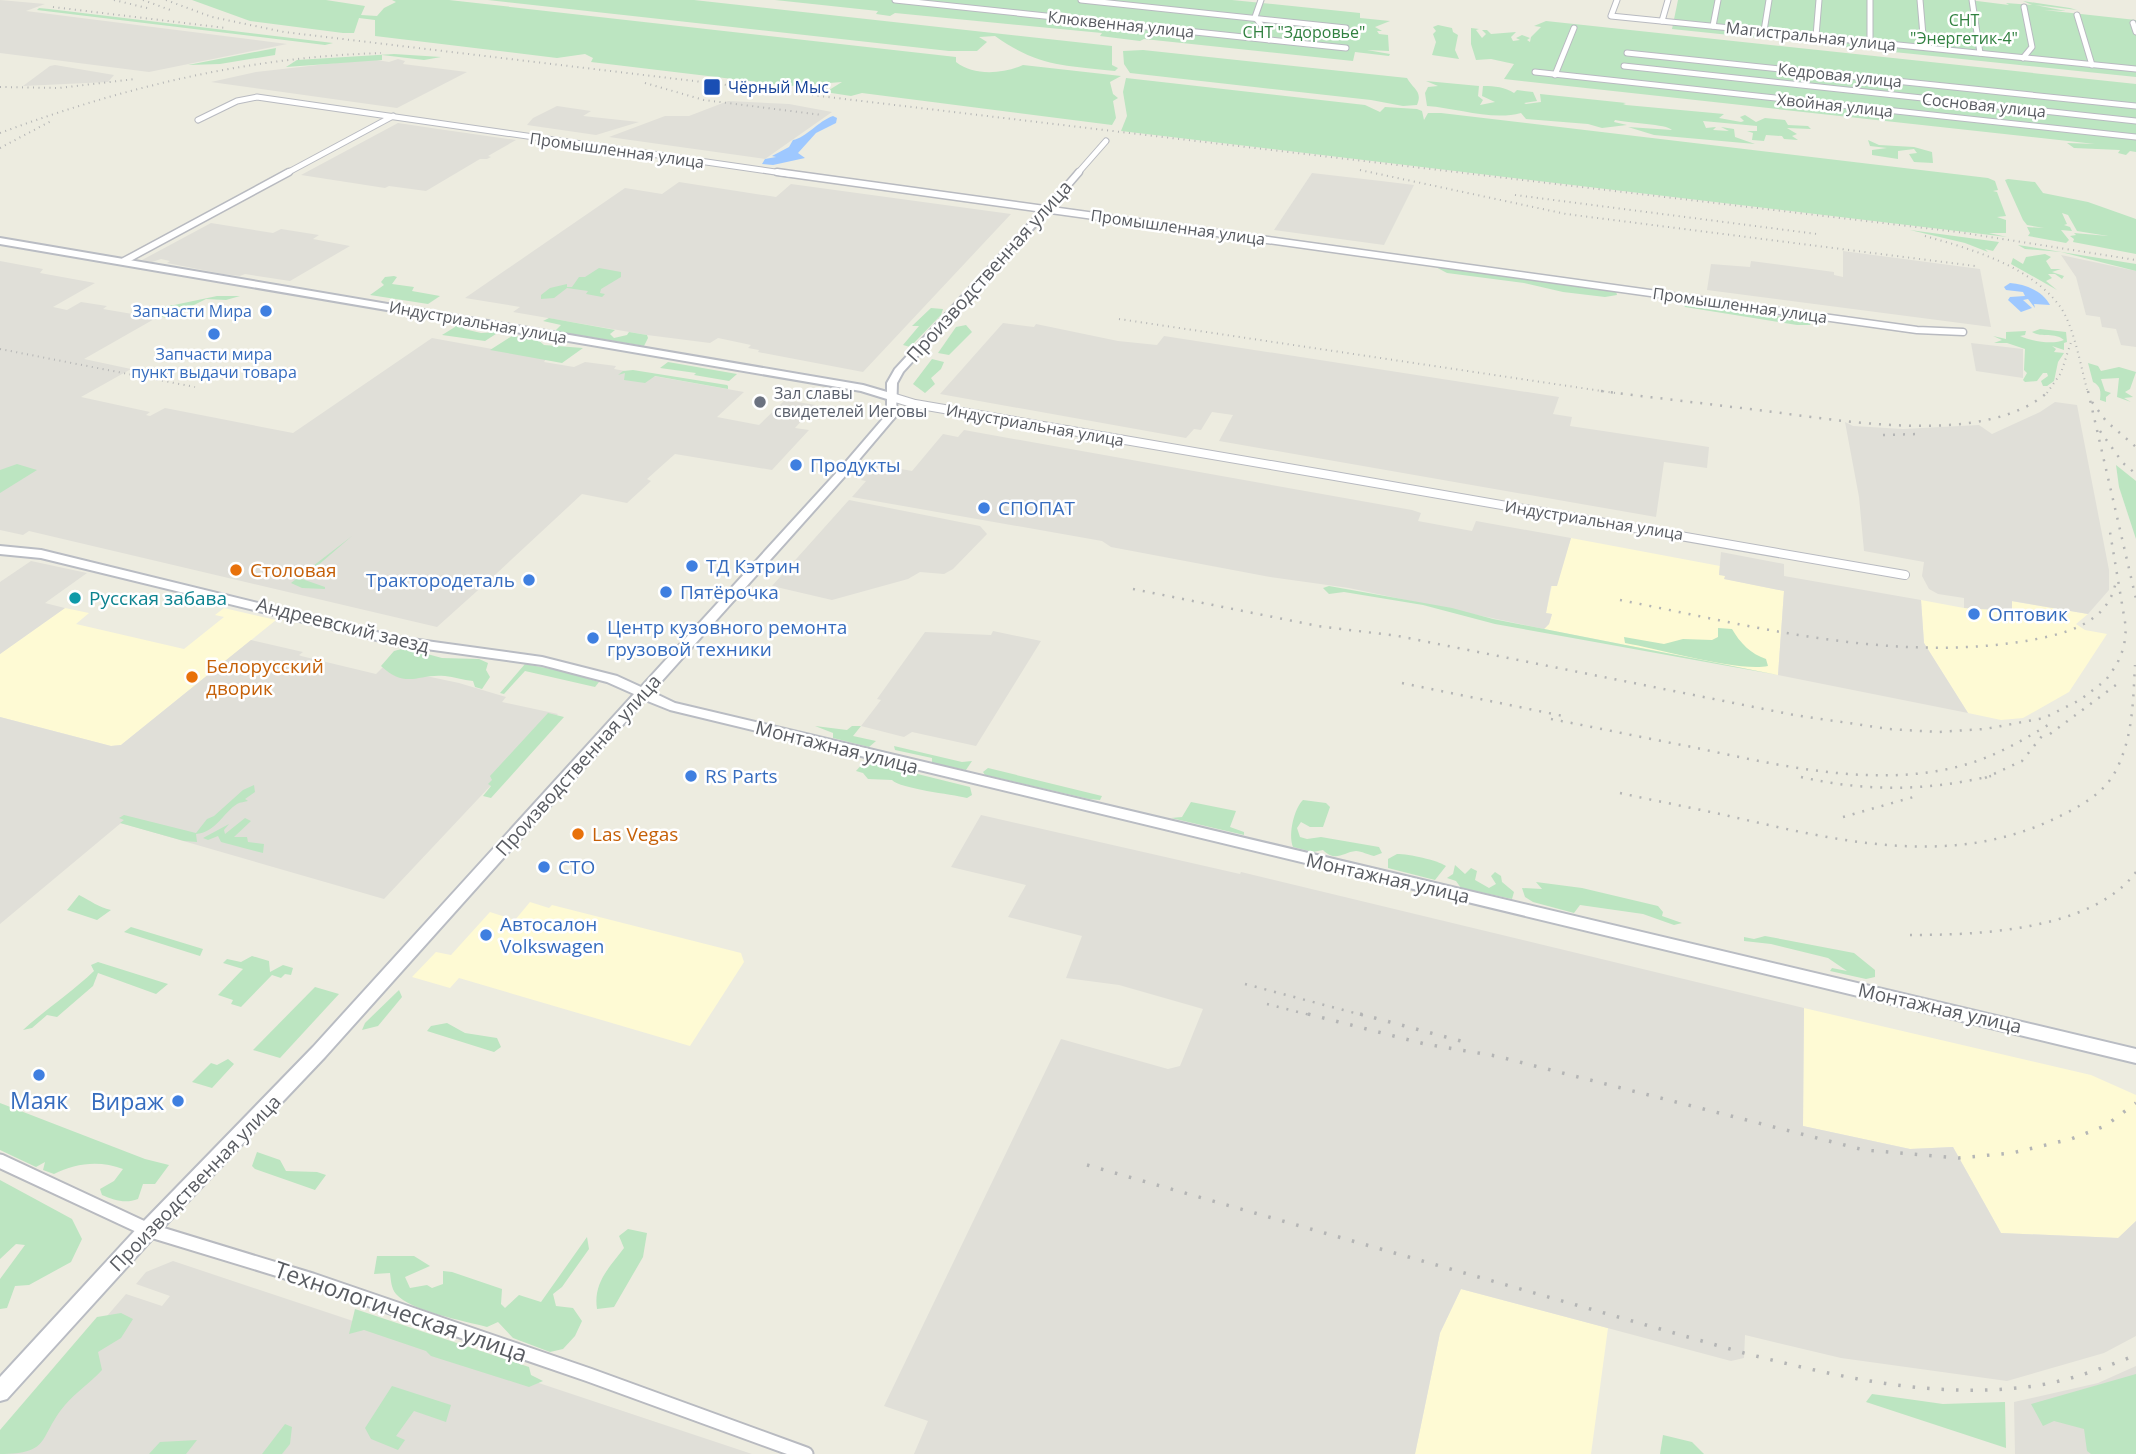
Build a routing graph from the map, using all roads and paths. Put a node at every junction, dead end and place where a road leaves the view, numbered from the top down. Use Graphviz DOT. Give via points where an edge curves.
graph roads {
  1 [pos="895,0"];
  2 [pos="1081,0"];
  3 [pos="1261,0"];
  4 [pos="1617,0"];
  5 [pos="1668,0"];
  6 [pos="1718,0"];
  7 [pos="1769,0"];
  8 [pos="1819,0"];
  9 [pos="1870,0"];
  10 [pos="1920,0"];
  11 [pos="1972,0"];
  12 [pos="2024,8"];
  13 [pos="2077,15"];
  14 [pos="1255,17"];
  15 [pos="1662,21"];
  16 [pos="2133,23"];
  17 [pos="1713,26"];
  18 [pos="1346,28"];
  19 [pos="1574,28"];
  20 [pos="1764,31"];
  21 [pos="2136,32"];
  22 [pos="1816,36"];
  23 [pos="1269,40"];
  24 [pos="1870,42"];
  25 [pos="1924,47"];
  26 [pos="1346,48"];
  27 [pos="1628,53"];
  28 [pos="1980,53"];
  29 [pos="2024,58"];
  30 [pos="2092,65"];
  31 [pos="1624,66"];
  32 [pos="2136,69"];
  33 [pos="1535,72"];
  34 [pos="1555,75"];
  35 [pos="2136,106"];
  36 [pos="394,116"];
  37 [pos="198,120"];
  38 [pos="2136,121"];
  39 [pos="2136,137"];
  40 [pos="1106,141"];
  41 [pos="1048,208"];
  42 [pos="0,241"];
  43 [pos="124,261"];
  44 [pos="1963,332"];
  45 [pos="894,377"];
  46 [pos="863,388"];
  47 [pos="892,397"];
  48 [pos="915,404"];
  49 [pos="892,414"];
  50 [pos="0,550"];
  51 [pos="1905,575"];
  52 [pos="642,695"];
  53 [pos="2136,1056"];
  54 [pos="0,1161"];
  55 [pos="148,1230"];
  56 [pos="17,1371"];
  57 [pos="0,1386"];
  58 [pos="0,1392"];
  59 [pos="806,1454"];
  1 -- 23 [label="street, Клюквенная улица"];
  2 -- 14 [label="street"];
  3 -- 14 [label="street"];
  4 -- 15 [label="street, Магистральная улица" via="1611,16"];
  5 -- 15 [label="street"];
  6 -- 17 [label="street"];
  7 -- 20 [label="street"];
  8 -- 22 [label="street"];
  9 -- 24 [label="street"];
  10 -- 25 [label="street"];
  11 -- 28 [label="street"];
  12 -- 29 [label="street" via="2032,47"];
  13 -- 30 [label="street"];
  14 -- 18 [label="street"];
  14 -- 23 [label="street"];
  15 -- 17 [label="street, Магистральная улица"];
  16 -- 21 [label="street"];
  17 -- 20 [label="street, Магистральная улица"];
  19 -- 34 [label="street"];
  20 -- 22 [label="street, Магистральная улица"];
  22 -- 24 [label="street, Магистральная улица"];
  23 -- 26 [label="street, Клюквенная улица"];
  24 -- 25 [label="street, Магистральная улица"];
  25 -- 28 [label="street, Магистральная улица"];
  27 -- 35 [label="street, Кедровая улица"];
  28 -- 29 [label="street, Магистральная улица"];
  29 -- 30 [label="street, Магистральная улица"];
  30 -- 32 [label="street, Магистральная улица"];
  31 -- 38 [label="street, Сосновая улица"];
  33 -- 34 [label="street, Хвойная улица"];
  34 -- 39 [label="street, Хвойная улица"];
  36 -- 37 [label="street, Промышленная улица" via="257,97 237,101"];
  36 -- 41 [label="street, Промышленная улица"];
  36 -- 43 [label="street"];
  40 -- 41 [label="street, Производственная улица"];
  41 -- 44 [label="street, Промышленная улица" via="1917,330"];
  41 -- 45 [label="main road, Производственная улица"];
  42 -- 43 [label="main road, Индустриальная улица"];
  43 -- 46 [label="main road, Индустриальная улица"];
  45 -- 46 [label="main road" via="880,386"];
  45 -- 47 [label="main road, Производственная улица"];
  46 -- 47 [label="main road, Индустриальная улица"];
  47 -- 48 [label="street, Индустриальная улица"];
  47 -- 49 [label="main road, Производственная улица"];
  48 -- 49 [label="street"];
  48 -- 51 [label="street, Индустриальная улица"];
  49 -- 52 [label="main road, Производственная улица"];
  50 -- 52 [label="main road, Андреевский заезд" via="41,554 408,643 542,661 612,679"];
  52 -- 53 [label="main road, Монтажная улица" via="875,757"];
  52 -- 55 [label="main road, Производственная улица" via="319,1052"];
  54 -- 55 [label="street, Технологическая улица"];
  55 -- 56 [label="main road, Производственная улица"];
  55 -- 59 [label="street, Технологическая улица" via="312,1280"];
  56 -- 57 [label="main road, Производственная улица"];
  56 -- 58 [label="main road, Производственная улица"];
}
